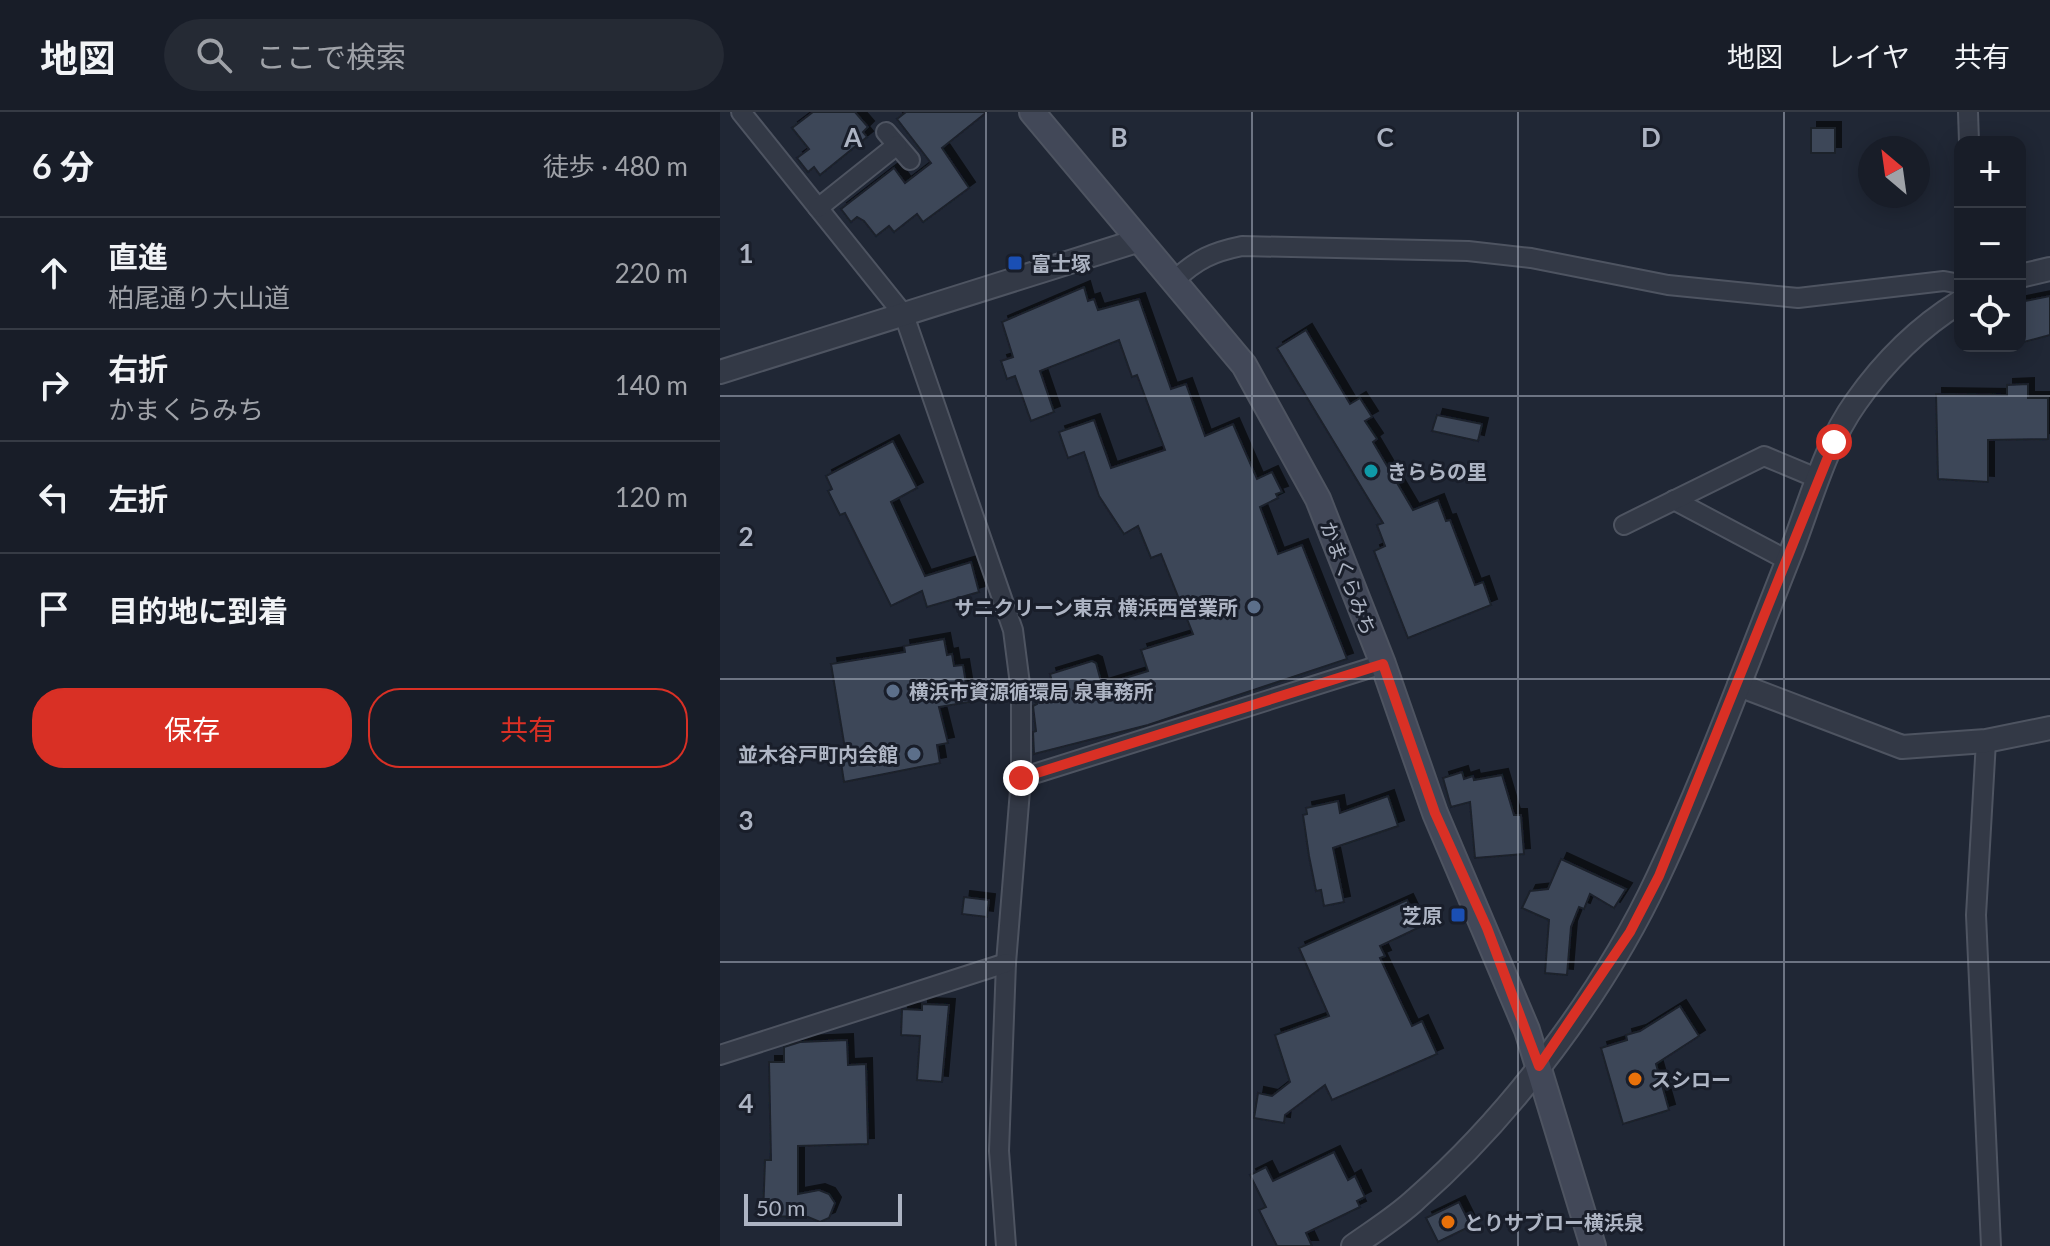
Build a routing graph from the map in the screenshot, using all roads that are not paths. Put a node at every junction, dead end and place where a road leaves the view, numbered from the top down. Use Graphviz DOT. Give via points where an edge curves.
graph roads {
  1 [pos="741,112"];
  2 [pos="1032,112"];
  3 [pos="1968,112"];
  4 [pos="1969,136"];
  5 [pos="910,160"];
  6 [pos="818,208"];
  7 [pos="1140,240"];
  8 [pos="2050,269"];
  9 [pos="2026,275"];
  10 [pos="1175,280"];
  11 [pos="1954,283"];
  12 [pos="1954,306"];
  13 [pos="904,315"];
  14 [pos="720,372"];
  15 [pos="1819,479"];
  16 [pos="1674,500"];
  17 [pos="1624,525"];
  18 [pos="1787,560"];
  19 [pos="1383,664"];
  20 [pos="1739,685"];
  21 [pos="2050,728"];
  22 [pos="1986,741"];
  23 [pos="1021,778"];
  24 [pos="1006,963"];
  25 [pos="720,1055"];
  26 [pos="1539,1066"];
  27 [pos="1006,1246"];
  28 [pos="1353,1246"];
  29 [pos="1593,1246"];
  30 [pos="1991,1246"];
  1 -- 6 [label="street"];
  2 -- 7 [label="main road, かまくらみち"];
  3 -- 4 [label="street"];
  5 -- 6 [label="street" via="892,138"];
  6 -- 13 [label="street"];
  7 -- 10 [label="main road, かまくらみち"];
  7 -- 13 [label="street"];
  8 -- 9 [label="street"];
  10 -- 11 [label="street" via="1195,260 1216,251 1257,246 1468,251 1668,285 1798,298"];
  10 -- 19 [label="main road, かまくらみち" via="1244,365 1318,499"];
  12 -- 15 [label="street" via="1921,329 1864,392"];
  13 -- 14 [label="street"];
  13 -- 23 [label="street" via="1013,630 1021,692"];
  15 -- 16 [label="street" via="1764,456"];
  15 -- 18 [label="street"];
  16 -- 17 [label="street"];
  16 -- 18 [label="street"];
  18 -- 20 [label="street"];
  19 -- 23 [label="street"];
  19 -- 26 [label="main road, かまくらみち" via="1435,813 1487,928"];
  20 -- 22 [label="street" via="1902,747"];
  20 -- 26 [label="street" via="1637,918"];
  21 -- 22 [label="street"];
  22 -- 30 [label="street" via="1976,915"];
  23 -- 24 [label="street"];
  24 -- 25 [label="street"];
  24 -- 27 [label="street" via="999,1151"];
  26 -- 28 [label="street" via="1450,1169"];
  26 -- 29 [label="main road, かまくらみち"];
}
